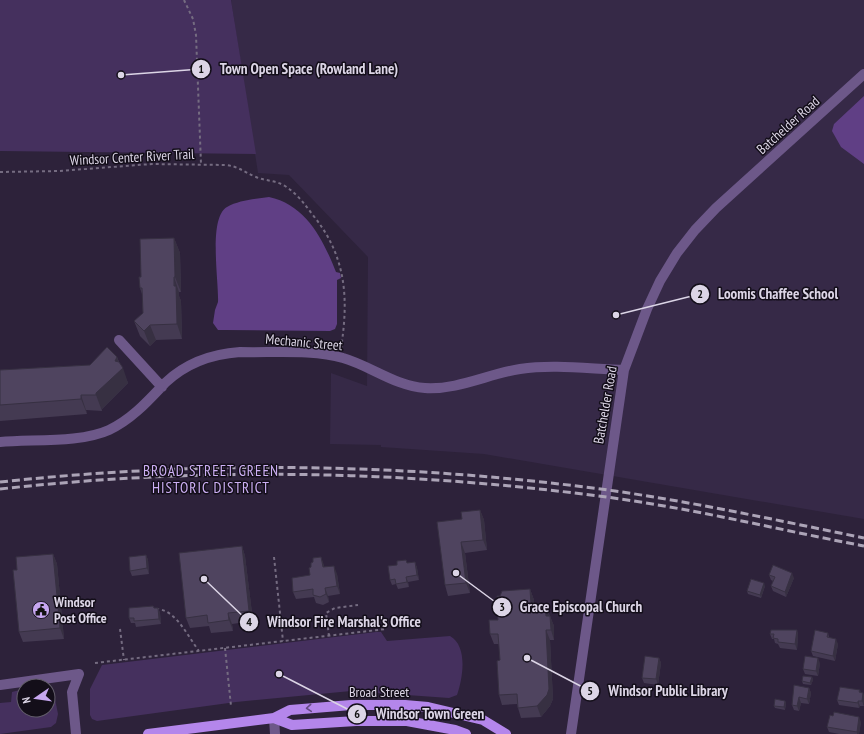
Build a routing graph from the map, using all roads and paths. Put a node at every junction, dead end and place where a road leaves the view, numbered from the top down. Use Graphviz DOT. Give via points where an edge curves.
graph roads {
  1 [pos="184,0"];
  2 [pos="864,74"];
  3 [pos="201,164"];
  4 [pos="0,172"];
  5 [pos="119,340"];
  6 [pos="340,357"];
  7 [pos="624,370"];
  8 [pos="162,387"];
  9 [pos="0,442"];
  10 [pos="274,557"];
  11 [pos="358,606"];
  12 [pos="154,609"];
  13 [pos="120,629"];
  14 [pos="386,629"];
  15 [pos="329,636"];
  16 [pos="283,641"];
  17 [pos="225,648"];
  18 [pos="199,651"];
  19 [pos="124,660"];
  20 [pos="95,663"];
  21 [pos="0,684"];
  22 [pos="406,705"];
  23 [pos="231,706"];
  24 [pos="459,714"];
  25 [pos="274,718"];
  26 [pos="407,721"];
  27 [pos="455,730"];
  28 [pos="76,734"];
  29 [pos="148,734"];
  30 [pos="276,734"];
  31 [pos="466,734"];
  32 [pos="506,734"];
  33 [pos="571,734"];
  1 -- 3 [label="path" via="195,25"];
  2 -- 7 [label="street, Batchelder Road" via="695,230 660,281"];
  3 -- 4 [label="path, Windsor Center River Trail"];
  3 -- 6 [label="path, Windsor Center River Trail" via="236,166 256,178 279,183 300,199 324,229 338,258 345,288"];
  5 -- 8 [label="street"];
  6 -- 7 [label="street, Mechanic Street" via="397,382 426,388 454,386 507,371 531,368"];
  6 -- 8 [label="street, Mechanic Street" via="226,353 187,366"];
  7 -- 33 [label="street, Batchelder Road"];
  8 -- 9 [label="street, Mechanic Street" via="133,415 107,431 78,437"];
  10 -- 16 [label="path"];
  11 -- 15 [label="path" via="334,608 326,613"];
  12 -- 18 [label="path" via="161,609 176,619"];
  13 -- 19 [label="path"];
  14 -- 15 [label="path"];
  15 -- 16 [label="path"];
  16 -- 17 [label="path"];
  17 -- 18 [label="path"];
  17 -- 23 [label="path"];
  18 -- 19 [label="path"];
  19 -- 20 [label="path"];
  21 -- 28 [label="street" via="79,674 72,692"];
  22 -- 24 [label="main road, Broad Street"];
  22 -- 25 [label="main road, Broad Street, one-way" via="351,705 290,710"];
  22 -- 26 [label="main road"];
  24 -- 27 [label="main road"];
  24 -- 32 [label="main road, Broad Street" via="483,720"];
  25 -- 26 [label="main road, Broad Street" via="292,725"];
  25 -- 29 [label="main road, Broad Street"];
  25 -- 30 [label="street"];
  26 -- 27 [label="main road, Broad Street"];
  27 -- 31 [label="main road, Broad Street"];
}
